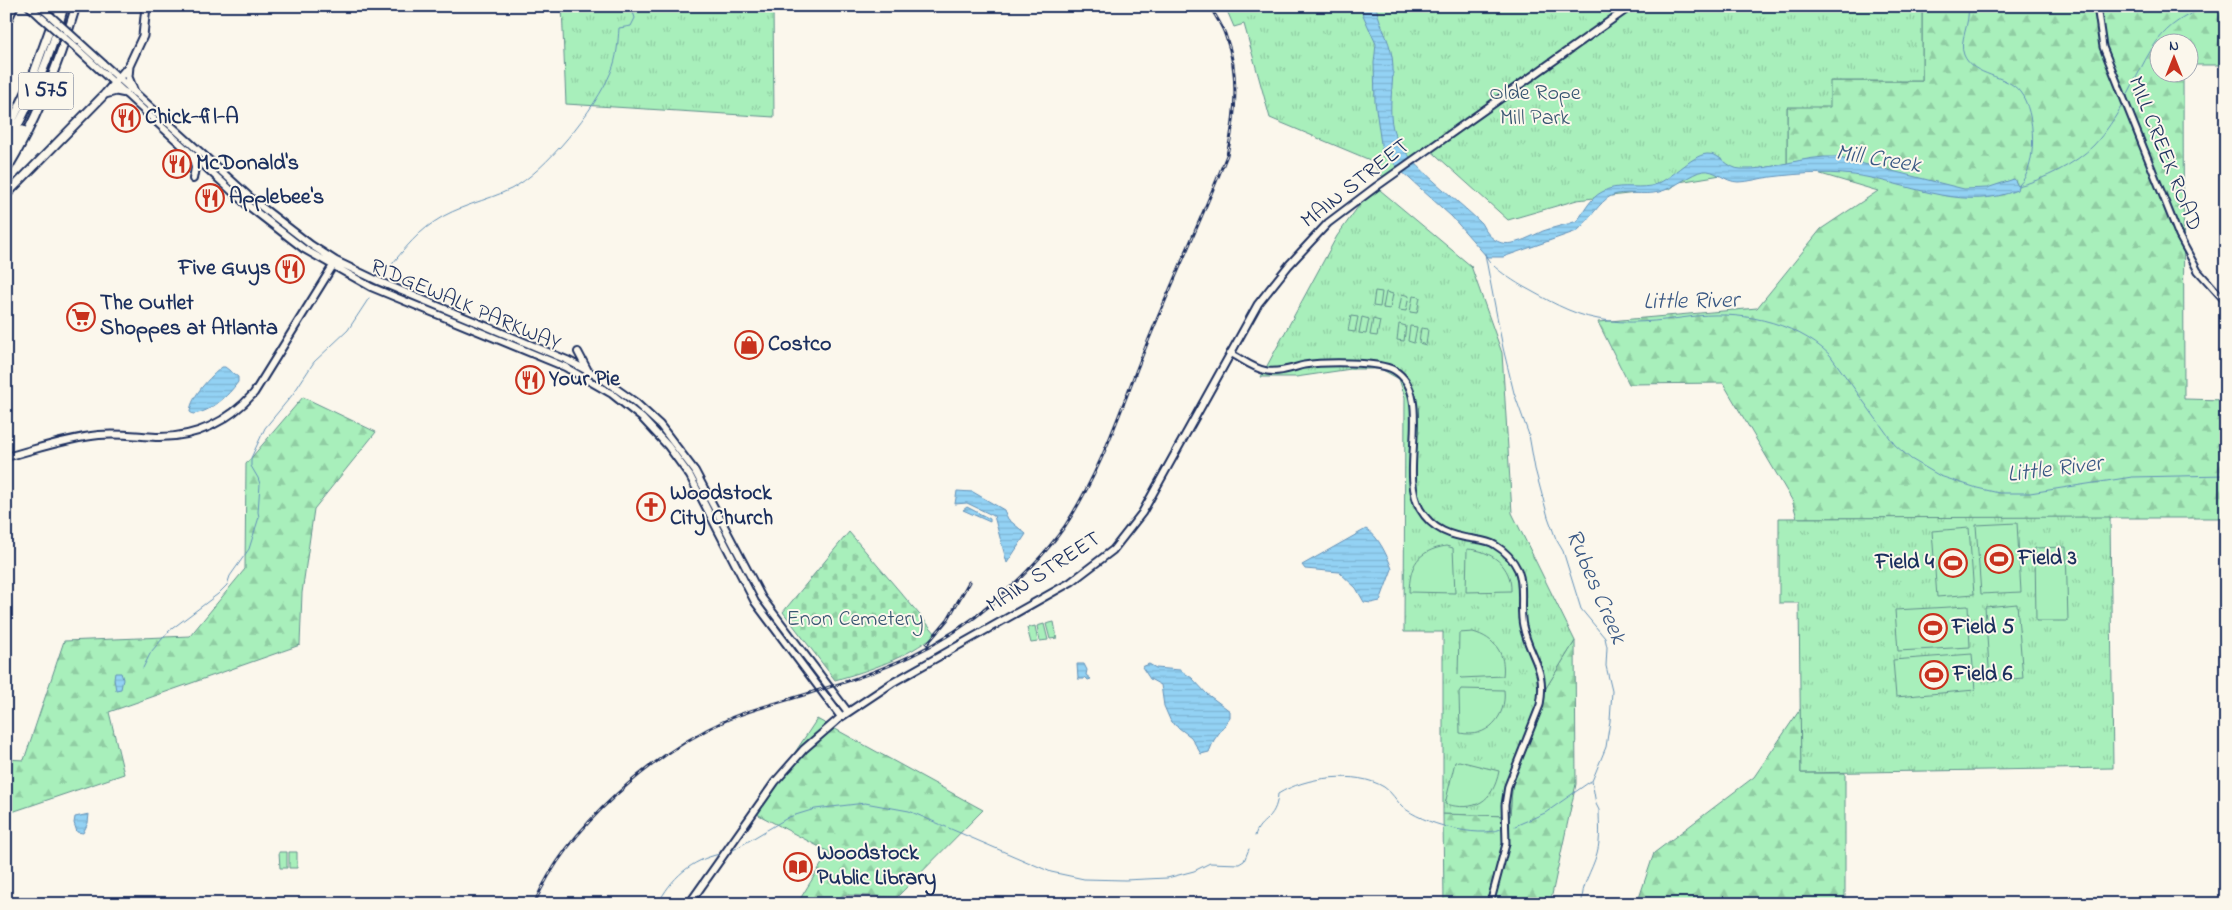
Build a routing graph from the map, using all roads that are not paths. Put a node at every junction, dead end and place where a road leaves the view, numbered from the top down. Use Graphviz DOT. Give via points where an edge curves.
graph roads {
  1 [pos="14,6"];
  2 [pos="29,6"];
  3 [pos="58,6"];
  4 [pos="64,6"];
  5 [pos="76,6"];
  6 [pos="146,6"];
  7 [pos="1631,6"];
  8 [pos="2097,6"];
  9 [pos="42,8"];
  10 [pos="6,23"];
  11 [pos="129,66"];
  12 [pos="50,80"];
  13 [pos="117,80"];
  14 [pos="130,93"];
  15 [pos="105,94"];
  16 [pos="6,134"];
  17 [pos="6,148"];
  18 [pos="193,157"];
  19 [pos="6,160"];
  20 [pos="6,171"];
  21 [pos="193,179"];
  22 [pos="6,195"];
  23 [pos="334,264"];
  24 [pos="2226,302"];
  25 [pos="578,352"];
  26 [pos="1230,353"];
  27 [pos="587,370"];
  28 [pos="6,457"];
  29 [pos="848,712"];
  30 [pos="841,717"];
  31 [pos="689,904"];
  32 [pos="1490,904"];
  1 -- 10 [label="highway"];
  2 -- 13 [label="main road, RIDGEWALK PARKWAY, bridge"];
  3 -- 16 [label="highway, I 575" via="30,84"];
  4 -- 17 [label="highway" via="40,76 22,120"];
  5 -- 12 [label="highway, I 575"];
  6 -- 11 [label="highway" via="143,36"];
  7 -- 26 [label="main road, MAIN STREET" via="1328,223 1289,264 1258,304"];
  8 -- 24 [label="street, MILL CREEK ROAD" via="2102,47 2184,247 2198,271"];
  9 -- 13 [label="main road, RIDGEWALK PARKWAY, bridge"];
  11 -- 13 [label="highway"];
  11 -- 14 [label="highway"];
  12 -- 19 [label="highway"];
  12 -- 20 [label="highway, I 575"];
  13 -- 14 [label="main road, RIDGEWALK PARKWAY"];
  13 -- 15 [label="highway"];
  14 -- 15 [label="highway" via="116,91"];
  14 -- 18 [label="main road, RIDGEWALK PARKWAY"];
  14 -- 23 [label="main road, RIDGEWALK PARKWAY" via="264,209"];
  15 -- 22 [label="highway"];
  18 -- 21 [label="main road"];
  18 -- 23 [label="main road, RIDGEWALK PARKWAY" via="268,223"];
  23 -- 27 [label="main road, RIDGEWALK PARKWAY"];
  23 -- 28 [label="main road" via="254,393 221,421 182,436 94,436"];
  23 -- 30 [label="main road, RIDGEWALK PARKWAY" via="384,292 564,367 612,394 642,418 690,476 755,602"];
  25 -- 27 [label="main road"];
  26 -- 29 [label="main road, MAIN STREET" via="1142,513 1113,550 1071,582 892,682"];
  26 -- 32 [label="street" via="1265,371 1325,364 1382,365 1397,372 1408,384 1413,400 1412,485 1420,509 1443,532 1493,543 1516,566 1521,580 1523,627 1540,670 1542,693 1540,706 1508,786 1506,844"];
  27 -- 29 [label="main road, RIDGEWALK PARKWAY" via="641,408 660,425 682,453 706,490 762,598"];
  29 -- 30 [label="main road, MAIN STREET"];
  30 -- 31 [label="main road, MAIN STREET" via="804,749 775,782"];
}
